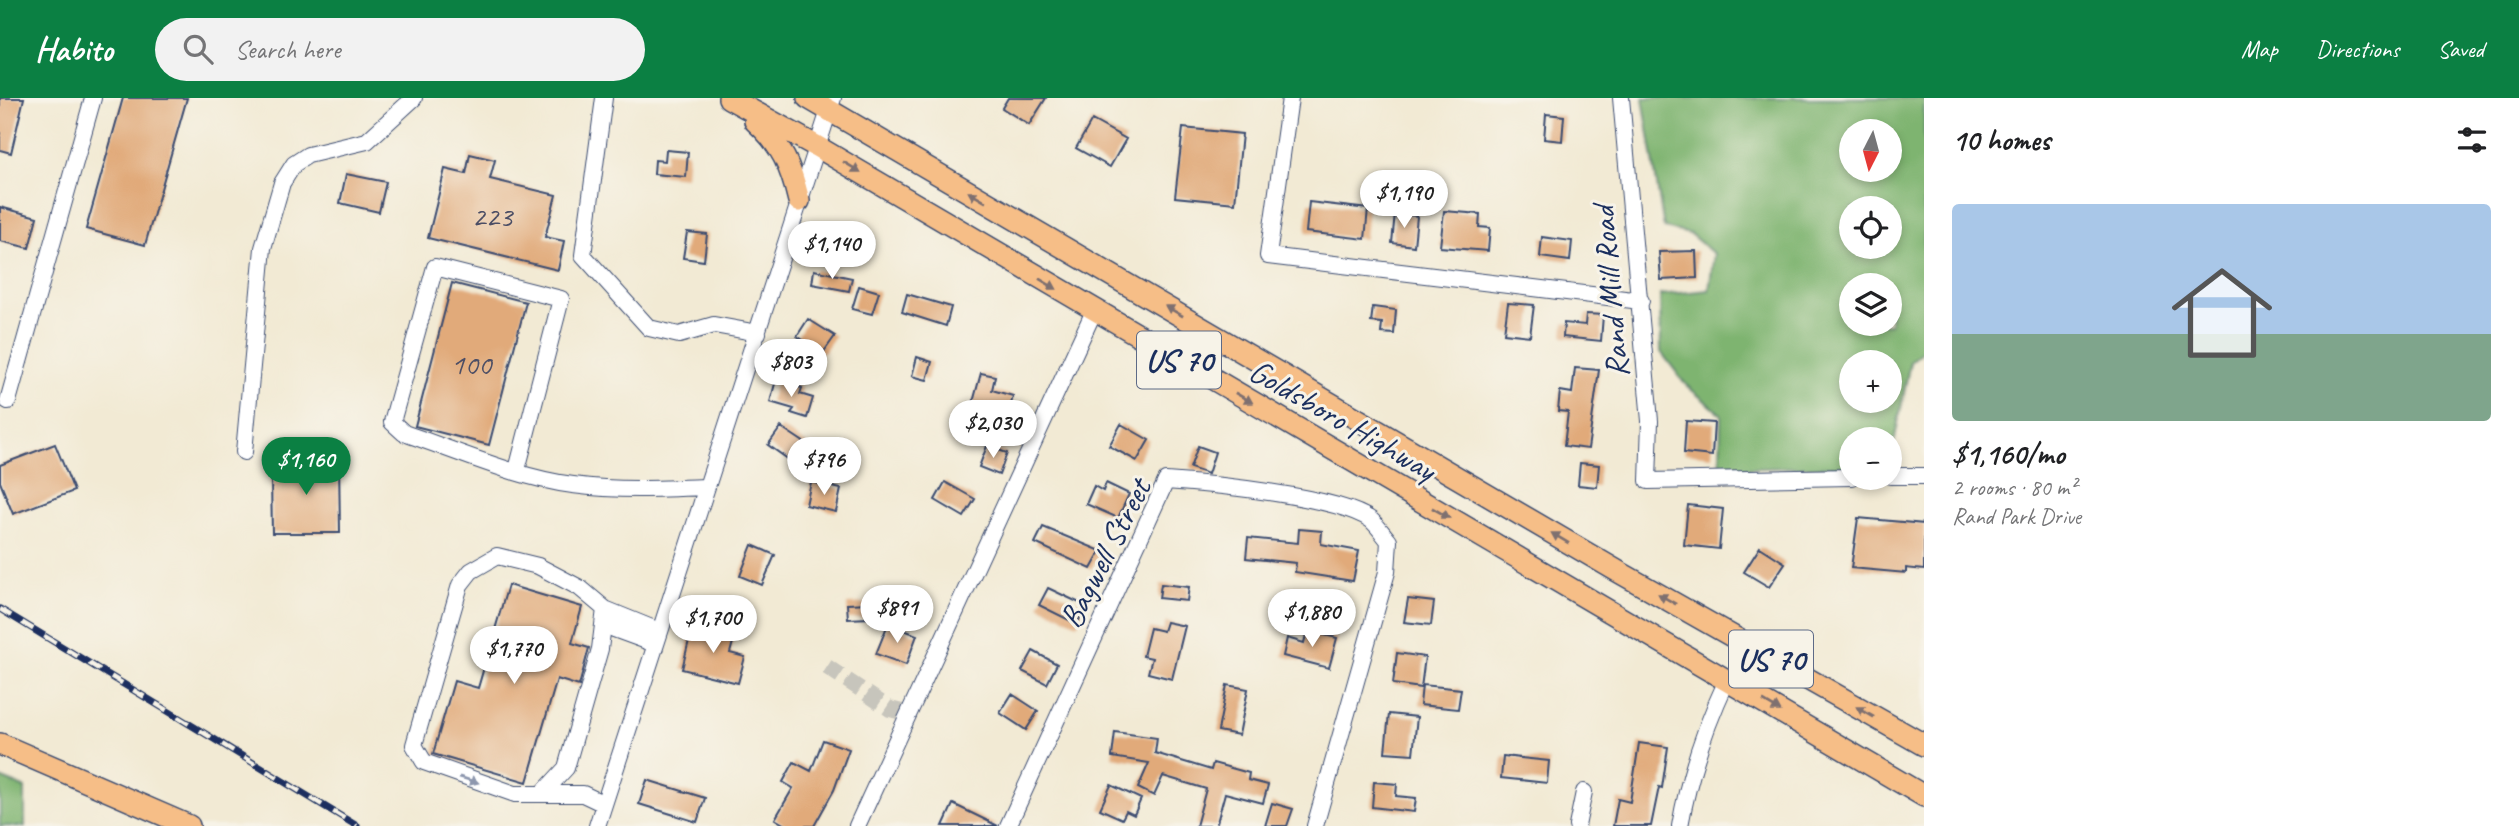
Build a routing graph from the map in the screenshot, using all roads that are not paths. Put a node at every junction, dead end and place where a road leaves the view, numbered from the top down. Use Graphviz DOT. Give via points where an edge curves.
graph roads {
  1 [pos="93,98"];
  2 [pos="414,98"];
  3 [pos="604,98"];
  4 [pos="729,98"];
  5 [pos="808,98"];
  6 [pos="1290,98"];
  7 [pos="1621,98"];
  8 [pos="831,104"];
  9 [pos="817,146"];
  10 [pos="799,201"];
  11 [pos="1641,301"];
  12 [pos="1094,311"];
  13 [pos="758,333"];
  14 [pos="8,401"];
  15 [pos="244,452"];
  16 [pos="517,470"];
  17 [pos="1902,476"];
  18 [pos="1924,476"];
  19 [pos="1839,477"];
  20 [pos="706,487"];
  21 [pos="605,609"];
  22 [pos="657,638"];
  23 [pos="1727,680"];
  24 [pos="0,744"];
  25 [pos="1924,745"];
  26 [pos="566,768"];
  27 [pos="1584,792"];
  28 [pos="542,794"];
  29 [pos="583,794"];
  30 [pos="1924,796"];
  31 [pos="604,804"];
  32 [pos="189,826"];
  33 [pos="597,826"];
  34 [pos="857,826"];
  35 [pos="1008,826"];
  36 [pos="1315,826"];
  37 [pos="1577,826"];
  38 [pos="1680,826"];
  1 -- 14 [label="street"];
  2 -- 15 [label="street" via="368,141 308,155 282,183 263,248"];
  3 -- 13 [label="street" via="583,255 649,328 679,335 714,325"];
  4 -- 9 [label="main road, Goldsboro Highway / US 70"];
  4 -- 10 [label="main road" via="778,143 790,165"];
  5 -- 8 [label="main road, Goldsboro Highway / US 70"];
  6 -- 11 [label="street" via="1268,256"];
  7 -- 11 [label="street, Rand Mill Road"];
  8 -- 9 [label="street"];
  25 -- 8 [label="main road, Goldsboro Highway / US 70, one-way" via="1619,572"];
  9 -- 10 [label="street"];
  9 -- 12 [label="main road, Goldsboro Highway / US 70, one-way"];
  10 -- 13 [label="street"];
  11 -- 19 [label="street, Rand Mill Road" via="1650,421 1648,481"];
  12 -- 23 [label="main road, Goldsboro Highway / US 70, one-way"];
  12 -- 34 [label="street"];
  13 -- 20 [label="street"];
  16 -- 16 [label="street" via="404,433 392,422 435,267 561,299"];
  16 -- 20 [label="street" via="569,485 620,490"];
  17 -- 18 [label="street"];
  20 -- 22 [label="street"];
  21 -- 22 [label="street"];
  21 -- 26 [label="street" via="600,649"];
  21 -- 28 [label="street, one-way" via="580,588 538,566 497,556 471,571 460,585 414,745 424,762 456,776 515,794"];
  22 -- 31 [label="street"];
  23 -- 30 [label="main road, Goldsboro Highway / US 70, one-way"];
  23 -- 38 [label="street" via="1687,784"];
  24 -- 32 [label="main road"];
  26 -- 28 [label="street"];
  26 -- 29 [label="street"];
  27 -- 37 [label="street"];
  28 -- 29 [label="street"];
  29 -- 31 [label="street"];
  31 -- 33 [label="street"];
  35 -- 36 [label="street, Bagwell Street" via="1166,481 1337,505 1371,520 1389,541 1387,572"];
}
